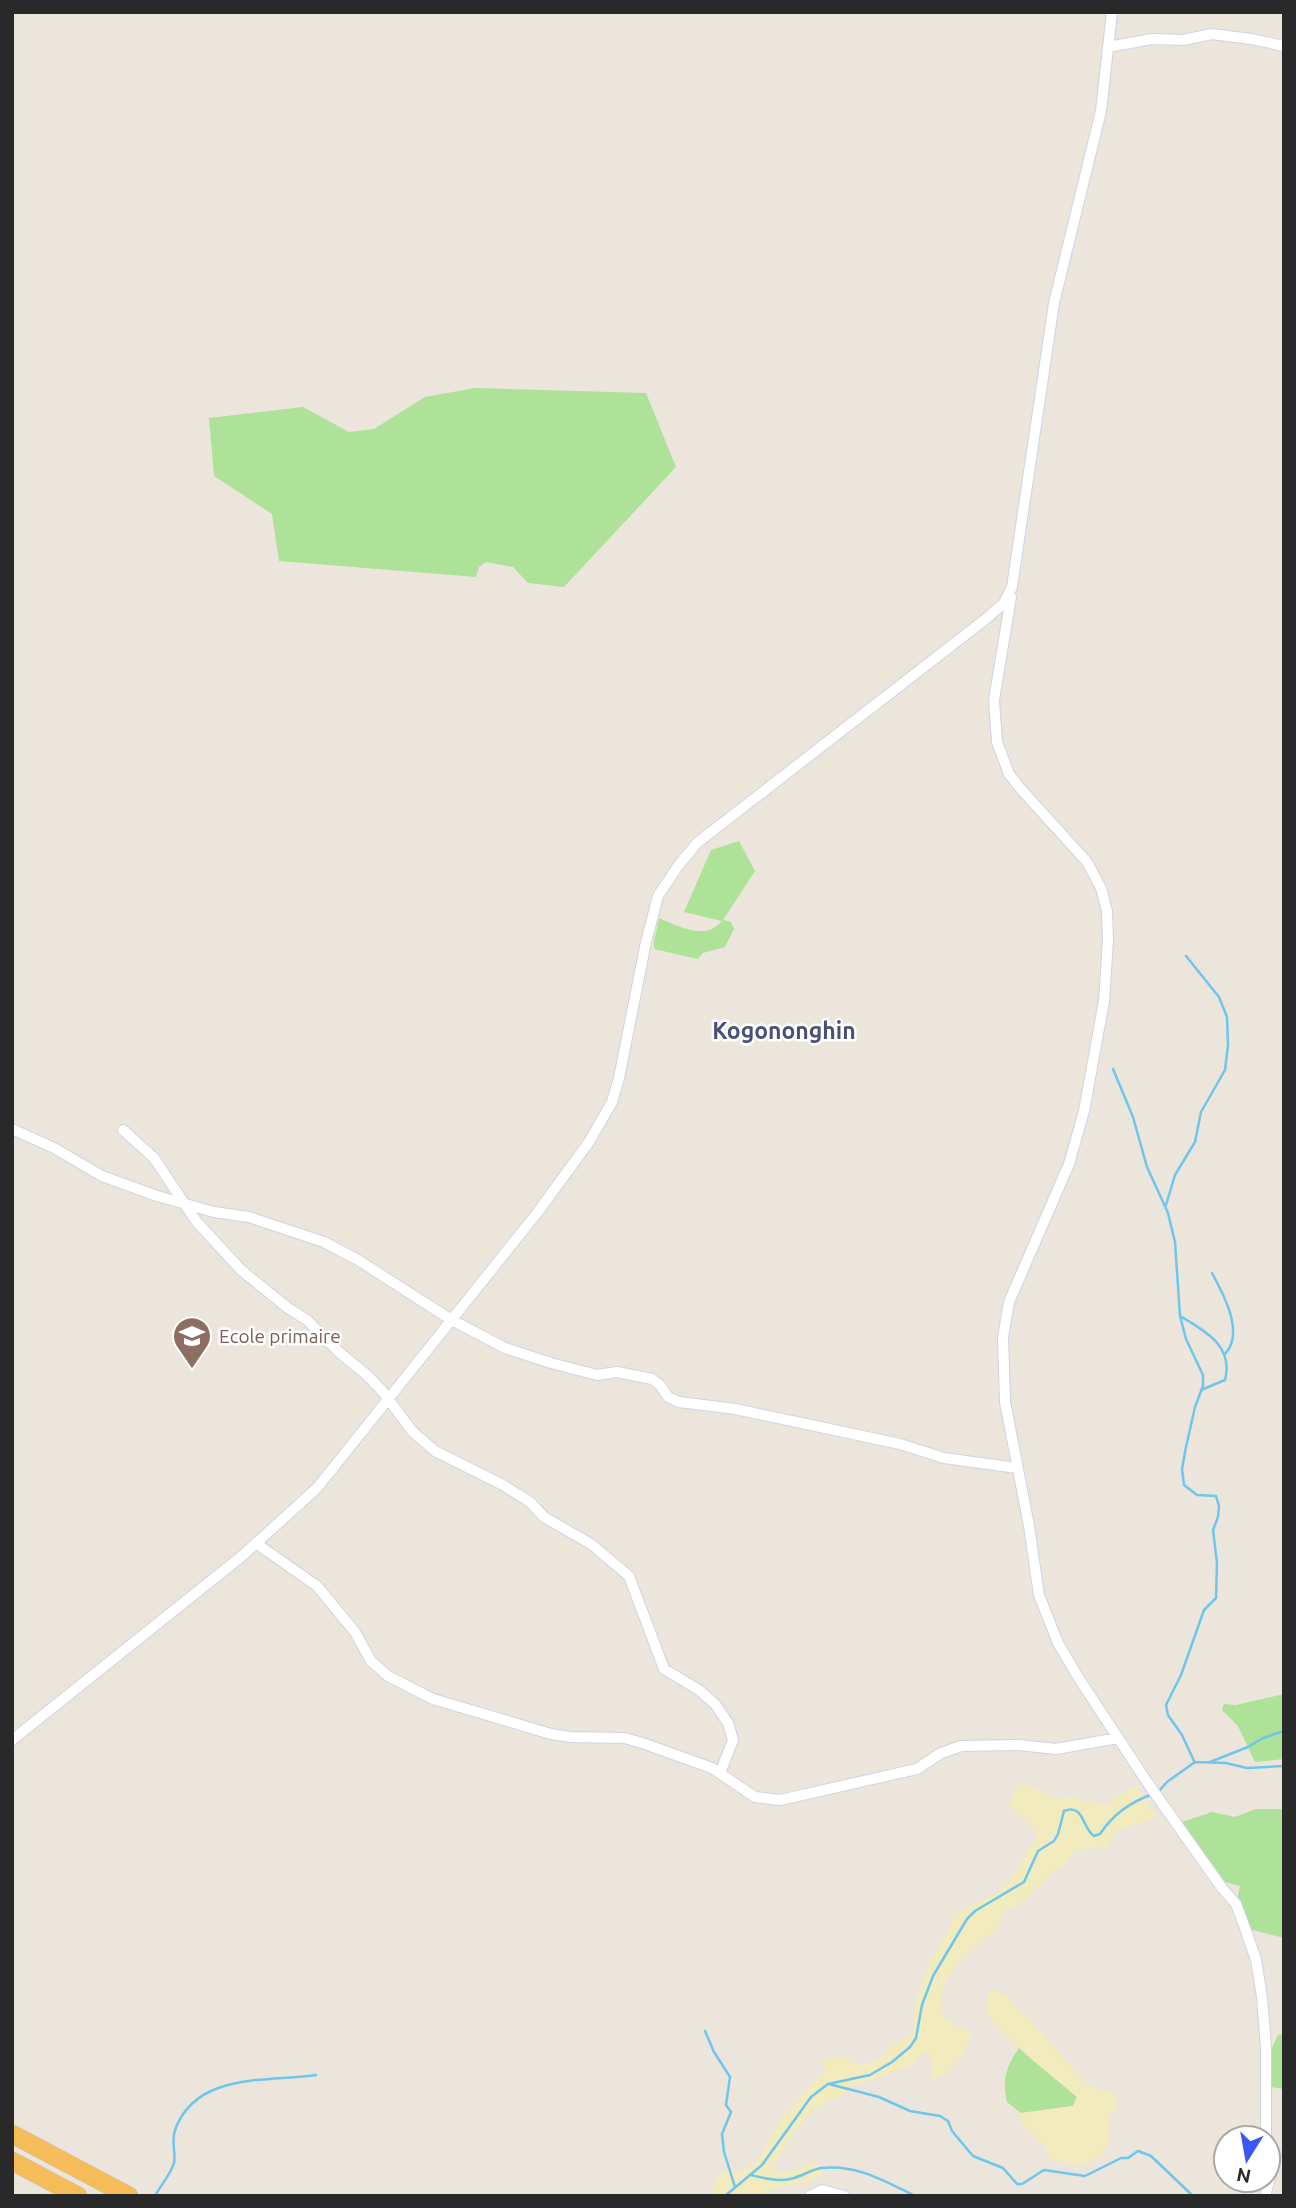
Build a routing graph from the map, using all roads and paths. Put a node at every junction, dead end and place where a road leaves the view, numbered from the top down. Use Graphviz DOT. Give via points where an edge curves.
graph roads {
  1 [pos="1112,12"];
  2 [pos="1284,46"];
  3 [pos="1108,47"];
  4 [pos="1012,587"];
  5 [pos="12,1129"];
  6 [pos="123,1130"];
  7 [pos="185,1205"];
  8 [pos="450,1319"];
  9 [pos="388,1399"];
  10 [pos="1017,1468"];
  11 [pos="257,1544"];
  12 [pos="1118,1738"];
  13 [pos="12,1740"];
  14 [pos="720,1773"];
  15 [pos="1266,2124"];
  16 [pos="12,2134"];
  17 [pos="12,2161"];
  18 [pos="78,2196"];
  19 [pos="129,2196"];
  20 [pos="810,2196"];
  21 [pos="844,2196"];
  1 -- 3 [label="street"];
  2 -- 3 [label="street" via="1212,34"];
  3 -- 4 [label="street" via="1101,111 1054,303"];
  4 -- 8 [label="street" via="1004,603 987,618 697,842 678,866 658,896 612,1102 537,1213"];
  4 -- 10 [label="street" via="994,700 997,742 1020,789 1091,869 1107,911 1108,940 1104,1001 1084,1111 1069,1164 1009,1303 1003,1337 1005,1402"];
  5 -- 7 [label="street" via="102,1176"];
  6 -- 7 [label="street" via="154,1158"];
  7 -- 8 [label="street" via="249,1217 324,1242"];
  7 -- 9 [label="street" via="242,1270 307,1320"];
  8 -- 9 [label="street"];
  8 -- 10 [label="street" via="505,1348 551,1363 597,1375 617,1372 652,1379 679,1402 735,1409 900,1444 944,1458"];
  9 -- 11 [label="street" via="317,1488"];
  9 -- 14 [label="street" via="412,1432 435,1451 530,1502 544,1517 591,1544 629,1576 664,1669 699,1690 728,1723 733,1740"];
  10 -- 12 [label="street" via="1039,1595 1048,1620"];
  11 -- 13 [label="street"];
  11 -- 14 [label="street" via="317,1586 355,1632 371,1661 415,1692 551,1734 625,1738"];
  12 -- 14 [label="street" via="1056,1749 961,1746 917,1769 780,1800 755,1797"];
  12 -- 15 [label="street" via="1236,1905 1256,1960 1265,2026"];
  16 -- 19 [label="highway"];
  17 -- 18 [label="highway"];
  20 -- 21 [label="street" via="822,2190"];
}
